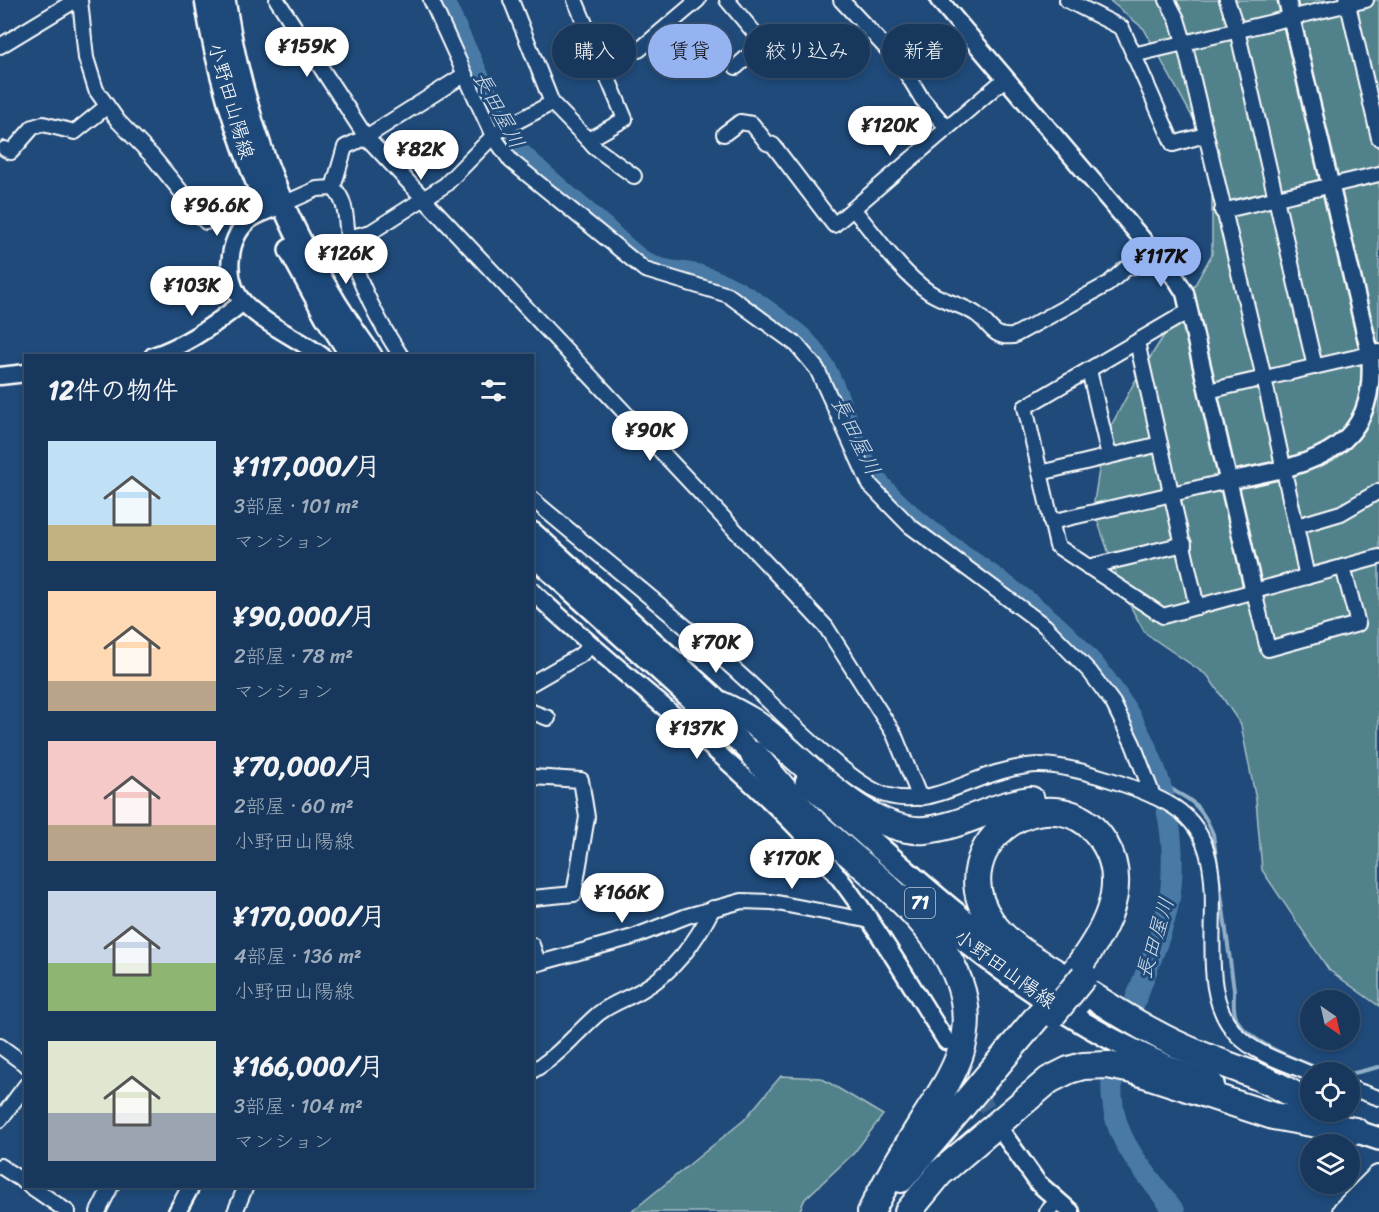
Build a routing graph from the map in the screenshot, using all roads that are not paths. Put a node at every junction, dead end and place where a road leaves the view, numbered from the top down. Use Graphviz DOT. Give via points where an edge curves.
graph roads {
  1 [pos="78,0"];
  2 [pos="206,0"];
  3 [pos="224,0"];
  4 [pos="278,0"];
  5 [pos="430,0"];
  6 [pos="511,0"];
  7 [pos="575,0"];
  8 [pos="698,0"];
  9 [pos="728,0"];
  10 [pos="841,0"];
  11 [pos="939,0"];
  12 [pos="1067,0"];
  13 [pos="1167,0"];
  14 [pos="1227,0"];
  15 [pos="1287,0"];
  16 [pos="1366,0"];
  17 [pos="1348,2"];
  18 [pos="1292,17"];
  19 [pos="1237,30"];
  20 [pos="1184,42"];
  21 [pos="0,46"];
  22 [pos="639,50"];
  23 [pos="1133,55"];
  24 [pos="736,67"];
  25 [pos="464,75"];
  26 [pos="1006,78"];
  27 [pos="552,104"];
  28 [pos="106,107"];
  29 [pos="947,128"];
  30 [pos="500,132"];
  31 [pos="724,134"];
  32 [pos="1205,135"];
  33 [pos="366,137"];
  34 [pos="1379,138"];
  35 [pos="588,140"];
  36 [pos="5,149"];
  37 [pos="1379,174"];
  38 [pos="634,176"];
  39 [pos="1331,185"];
  40 [pos="333,188"];
  41 [pos="423,198"];
  42 [pos="1276,198"];
  43 [pos="275,208"];
  44 [pos="854,210"];
  45 [pos="1222,211"];
  46 [pos="206,222"];
  47 [pos="348,238"];
  48 [pos="1154,254"];
  49 [pos="243,303"];
  50 [pos="1189,311"];
  51 [pos="1137,342"];
  52 [pos="1375,353"];
  53 [pos="157,354"];
  54 [pos="318,354"];
  55 [pos="351,354"];
  56 [pos="370,354"];
  57 [pos="400,354"];
  58 [pos="1315,367"];
  59 [pos="1089,370"];
  60 [pos="24,373"];
  61 [pos="0,376"];
  62 [pos="1264,378"];
  63 [pos="1208,391"];
  64 [pos="1160,444"];
  65 [pos="1109,456"];
  66 [pos="1284,469"];
  67 [pos="1040,473"];
  68 [pos="1228,481"];
  69 [pos="1379,490"];
  70 [pos="1172,494"];
  71 [pos="534,501"];
  72 [pos="1052,522"];
  73 [pos="1297,526"];
  74 [pos="534,535"];
  75 [pos="1184,544"];
  76 [pos="534,556"];
  77 [pos="1379,557"];
  78 [pos="1088,567"];
  79 [pos="1343,567"];
  80 [pos="1307,577"];
  81 [pos="1254,591"];
  82 [pos="534,593"];
  83 [pos="1197,607"];
  84 [pos="591,646"];
  85 [pos="534,681"];
  86 [pos="694,701"];
  87 [pos="721,705"];
  88 [pos="534,713"];
  89 [pos="548,718"];
  90 [pos="677,720"];
  91 [pos="754,755"];
  92 [pos="534,777"];
  93 [pos="1153,796"];
  94 [pos="920,798"];
  95 [pos="534,898"];
  96 [pos="713,908"];
  97 [pos="871,921"];
  98 [pos="535,964"];
  99 [pos="1079,974"];
  100 [pos="1048,1012"];
  101 [pos="946,1041"];
  102 [pos="0,1046"];
  103 [pos="24,1064"];
  104 [pos="1300,1069"];
  105 [pos="534,1070"];
  106 [pos="1360,1091"];
  107 [pos="23,1094"];
  108 [pos="1300,1097"];
  109 [pos="1300,1098"];
  110 [pos="1379,1098"];
  111 [pos="1300,1107"];
  112 [pos="1300,1118"];
  113 [pos="0,1120"];
  114 [pos="1350,1122"];
  115 [pos="1358,1122"];
  116 [pos="1379,1124"];
  117 [pos="1004,1135"];
  118 [pos="1379,1139"];
  119 [pos="0,1166"];
  120 [pos="1379,1179"];
  121 [pos="24,1182"];
  122 [pos="33,1188"];
  123 [pos="110,1188"];
  124 [pos="189,1188"];
  125 [pos="245,1188"];
  126 [pos="1052,1207"];
  127 [pos="68,1212"];
  128 [pos="98,1212"];
  129 [pos="177,1212"];
  130 [pos="235,1212"];
  131 [pos="871,1212"];
  132 [pos="901,1212"];
  133 [pos="908,1212"];
  134 [pos="1071,1212"];
  135 [pos="1346,1212"];
  1 -- 21 [label="street"];
  1 -- 28 [label="street" via="90,74"];
  2 -- 43 [label="main road, 小野田山陽線" via="241,146"];
  3 -- 43 [label="main road, 小野田山陽線" via="241,91"];
  4 -- 33 [label="street"];
  5 -- 25 [label="street"];
  6 -- 27 [label="street"];
  7 -- 35 [label="street" via="625,119"];
  8 -- 22 [label="street"];
  9 -- 24 [label="street" via="763,43"];
  10 -- 29 [label="street" via="901,64 922,99"];
  11 -- 26 [label="street"];
  12 -- 23 [label="street" via="1122,28"];
  13 -- 20 [label="street"];
  14 -- 19 [label="street"];
  15 -- 18 [label="street"];
  16 -- 17 [label="street"];
  17 -- 18 [label="street"];
  17 -- 34 [label="street"];
  18 -- 19 [label="street"];
  18 -- 39 [label="street"];
  19 -- 20 [label="street"];
  19 -- 42 [label="street"];
  20 -- 23 [label="street"];
  20 -- 32 [label="street"];
  23 -- 32 [label="street" via="1173,144"];
  25 -- 30 [label="street"];
  25 -- 33 [label="street"];
  26 -- 29 [label="street"];
  26 -- 48 [label="street"];
  27 -- 30 [label="street"];
  27 -- 35 [label="street"];
  28 -- 36 [label="street" via="75,132 43,124 33,127 11,152"];
  28 -- 46 [label="street"];
  29 -- 44 [label="street"];
  30 -- 41 [label="street" via="445,185"];
  30 -- 93 [label="street" via="511,161 645,270 728,295 797,345 817,369 870,485 910,526 1045,626 1090,672 1120,718"];
  31 -- 44 [label="street" via="740,122 752,124 773,145 834,225"];
  32 -- 45 [label="street"];
  33 -- 40 [label="street" via="345,147"];
  33 -- 41 [label="street"];
  35 -- 38 [label="street"];
  37 -- 39 [label="street"];
  39 -- 42 [label="street"];
  39 -- 52 [label="street"];
  40 -- 43 [label="street" via="317,189"];
  40 -- 47 [label="street" via="344,204"];
  41 -- 47 [label="street" via="371,232"];
  41 -- 94 [label="street" via="826,627 894,734"];
  42 -- 45 [label="street"];
  42 -- 58 [label="street"];
  43 -- 49 [label="street" via="249,220 232,251 231,277"];
  43 -- 55 [label="main road, 小野田山陽線" via="326,316"];
  43 -- 56 [label="main road, 小野田山陽線"];
  44 -- 48 [label="street" via="917,282 942,300 976,314 989,330 1005,337 1108,284 1125,269"];
  45 -- 62 [label="street"];
  47 -- 57 [label="street" via="350,253 375,314"];
  48 -- 50 [label="street" via="1185,293"];
  49 -- 53 [label="street"];
  49 -- 54 [label="street"];
  50 -- 51 [label="street"];
  50 -- 63 [label="street"];
  51 -- 59 [label="street"];
  51 -- 64 [label="street"];
  52 -- 58 [label="street"];
  52 -- 66 [label="street" via="1374,387 1357,431 1327,456"];
  58 -- 62 [label="street"];
  59 -- 65 [label="street"];
  59 -- 67 [label="street" via="1025,407"];
  60 -- 61 [label="street"];
  62 -- 63 [label="street"];
  62 -- 66 [label="street"];
  63 -- 68 [label="street"];
  64 -- 65 [label="street"];
  64 -- 70 [label="street"];
  65 -- 67 [label="street"];
  66 -- 68 [label="street"];
  66 -- 73 [label="street"];
  67 -- 72 [label="street"];
  68 -- 70 [label="street"];
  68 -- 81 [label="street"];
  69 -- 73 [label="street" via="1341,513"];
  70 -- 72 [label="street"];
  70 -- 75 [label="street"];
  71 -- 94 [label="street" via="708,646 850,773 884,794"];
  72 -- 78 [label="street" via="1057,546"];
  73 -- 80 [label="street"];
  74 -- 87 [label="main road, 小野田山陽線 / 71"];
  75 -- 78 [label="street"];
  75 -- 83 [label="street"];
  76 -- 86 [label="main road, 小野田山陽線 / 71"];
  77 -- 79 [label="street"];
  78 -- 83 [label="street" via="1163,616"];
  79 -- 80 [label="street"];
  79 -- 81 [label="street" via="1358,624 1268,649"];
  80 -- 81 [label="street"];
  81 -- 83 [label="street"];
  82 -- 84 [label="street"];
  84 -- 85 [label="street"];
  84 -- 90 [label="street"];
  86 -- 90 [label="street"];
  86 -- 91 [label="main road, 小野田山陽線 / 71"];
  87 -- 99 [label="highway" via="753,722 858,806 896,826 924,830 941,827 1009,805 1044,799 1078,806 1098,818 1108,827 1122,853 1126,898 1109,941"];
  87 -- 109 [label="main road, 小野田山陽線 / 71" via="932,896 1028,971 1120,1028 1157,1046"];
  88 -- 89 [label="street"];
  90 -- 97 [label="street" via="798,829"];
  91 -- 111 [label="main road, 小野田山陽線 / 71" via="954,934 1020,984 1112,1039 1192,1077"];
  91 -- 131 [label="highway" via="810,818 919,918 948,957 963,996 967,1015 965,1038 955,1068"];
  92 -- 95 [label="street" via="581,780 587,817 574,894"];
  93 -- 94 [label="street" via="1077,771 1036,765"];
  93 -- 104 [label="street" via="1190,821 1209,858 1216,993 1224,1015 1247,1044"];
  96 -- 97 [label="street" via="742,901 772,902"];
  96 -- 98 [label="street" via="633,937"];
  96 -- 105 [label="street" via="697,939 677,962 642,990 612,1003 547,1063"];
  97 -- 101 [label="street"];
  99 -- 100 [label="highway, bridge"];
  99 -- 108 [label="highway" via="1105,924 1115,892 1112,859 1099,835 1073,816 1048,811 1021,816 993,836 980,863 978,885 983,908 997,929 1040,963 1152,1032 1276,1082"];
  100 -- 131 [label="highway"];
  100 -- 132 [label="highway" via="937,1153"];
  102 -- 103 [label="street"];
  106 -- 110 [label="street"];
  107 -- 113 [label="street"];
  112 -- 133 [label="highway" via="1273,1116 1132,1070 1108,1065 1083,1066 1058,1075 1026,1098 940,1173"];
  114 -- 118 [label="main road, 小野田山陽線 / 71"];
  115 -- 116 [label="main road, 小野田山陽線 / 71"];
  117 -- 126 [label="street"];
  119 -- 121 [label="street"];
  120 -- 135 [label="highway"];
  122 -- 127 [label="street"];
  123 -- 128 [label="street"];
  124 -- 129 [label="street"];
  125 -- 130 [label="street"];
  126 -- 134 [label="street"];
}
